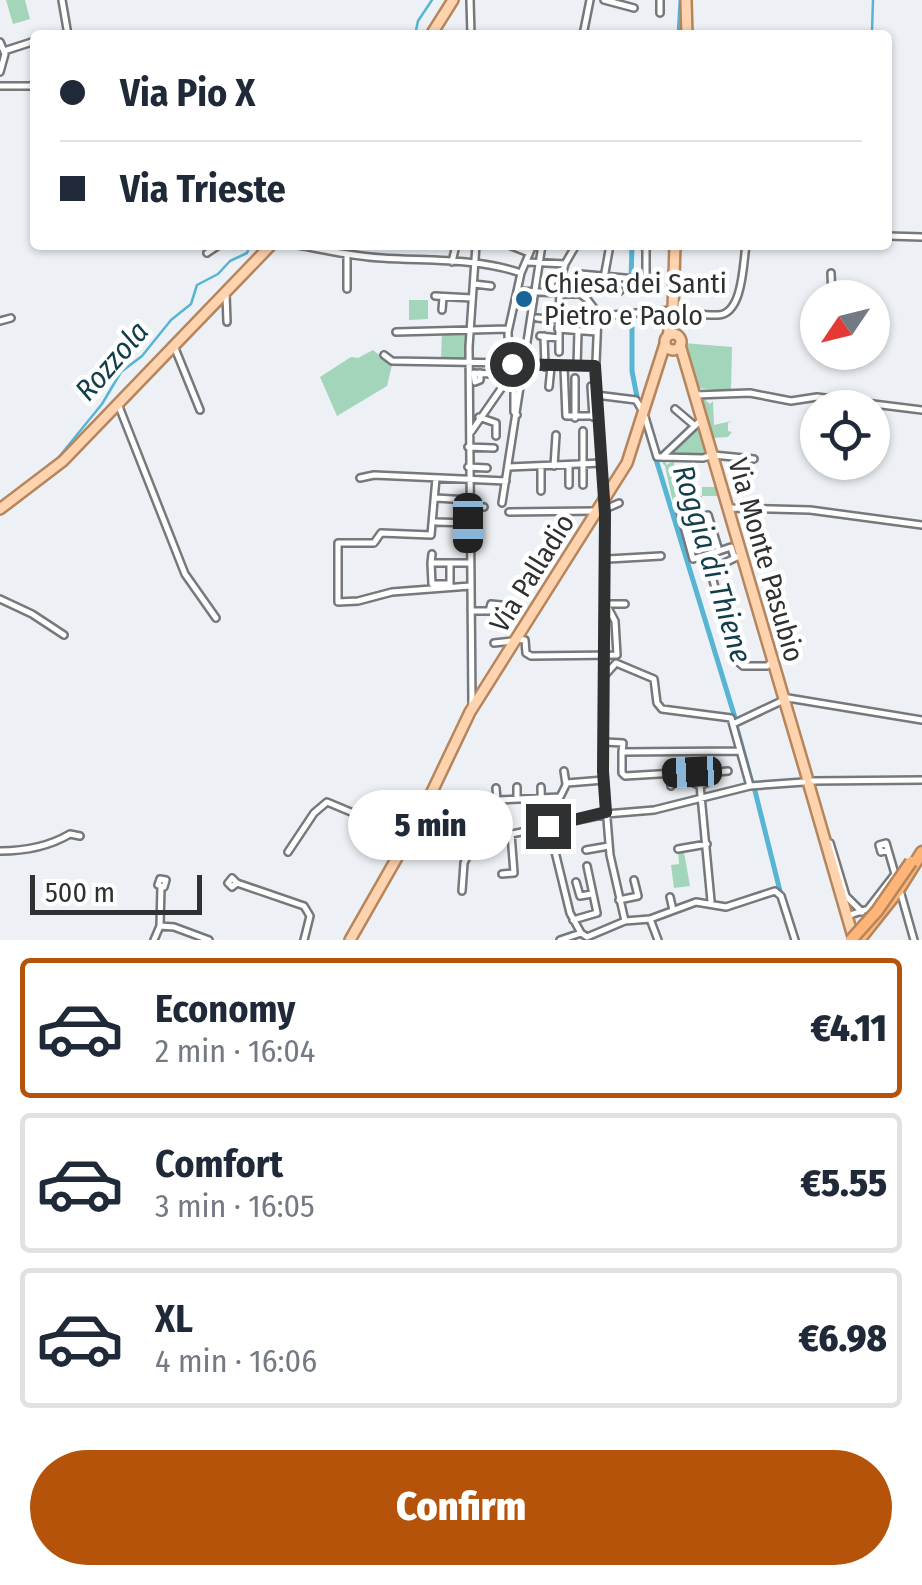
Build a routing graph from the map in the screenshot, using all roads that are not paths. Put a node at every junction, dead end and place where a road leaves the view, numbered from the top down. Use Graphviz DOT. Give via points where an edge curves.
graph roads {
  1 [pos="62,0"];
  2 [pos="453,0"];
  3 [pos="470,0"];
  4 [pos="590,0"];
  5 [pos="604,0"];
  6 [pos="660,0"];
  7 [pos="686,0"];
  8 [pos="634,8"];
  9 [pos="660,12"];
  10 [pos="67,30"];
  11 [pos="434,30"];
  12 [pos="471,30"];
  13 [pos="585,30"];
  14 [pos="687,30"];
  15 [pos="0,42"];
  16 [pos="30,43"];
  17 [pos="4,51"];
  18 [pos="0,72"];
  19 [pos="0,86"];
  20 [pos="30,86"];
  21 [pos="892,236"];
  22 [pos="922,237"];
  23 [pos="211,250"];
  24 [pos="266,250"];
  25 [pos="325,250"];
  26 [pos="346,250"];
  27 [pos="455,250"];
  28 [pos="476,250"];
  29 [pos="520,250"];
  30 [pos="531,250"];
  31 [pos="541,250"];
  32 [pos="573,250"];
  33 [pos="609,250"];
  34 [pos="646,250"];
  35 [pos="674,250"];
  36 [pos="745,250"];
  37 [pos="206,253"];
  38 [pos="346,254"];
  39 [pos="530,254"];
  40 [pos="539,261"];
  41 [pos="452,262"];
  42 [pos="526,262"];
  43 [pos="565,264"];
  44 [pos="476,265"];
  45 [pos="521,273"];
  46 [pos="832,273"];
  47 [pos="580,274"];
  48 [pos="606,277"];
  49 [pos="832,280"];
  50 [pos="646,281"];
  51 [pos="658,281"];
  52 [pos="474,284"];
  53 [pos="490,286"];
  54 [pos="674,288"];
  55 [pos="347,289"];
  56 [pos="699,289"];
  57 [pos="518,291"];
  58 [pos="620,291"];
  59 [pos="226,293"];
  60 [pos="534,293"];
  61 [pos="559,296"];
  62 [pos="472,298"];
  63 [pos="442,310"];
  64 [pos="598,315"];
  65 [pos="11,318"];
  66 [pos="537,318"];
  67 [pos="557,320"];
  68 [pos="0,321"];
  69 [pos="227,322"];
  70 [pos="470,328"];
  71 [pos="509,329"];
  72 [pos="674,330"];
  73 [pos="578,331"];
  74 [pos="396,332"];
  75 [pos="597,332"];
  76 [pos="559,334"];
  77 [pos="174,346"];
  78 [pos="559,352"];
  79 [pos="384,355"];
  80 [pos="468,362"];
  81 [pos="510,366"];
  82 [pos="522,366"];
  83 [pos="532,366"];
  84 [pos="548,366"];
  85 [pos="564,366"];
  86 [pos="576,366"];
  87 [pos="595,366"];
  88 [pos="531,376"];
  89 [pos="472,381"];
  90 [pos="593,386"];
  91 [pos="549,387"];
  92 [pos="514,393"];
  93 [pos="596,395"];
  94 [pos="695,395"];
  95 [pos="118,404"];
  96 [pos="675,409"];
  97 [pos="200,410"];
  98 [pos="922,410"];
  99 [pos="645,414"];
  100 [pos="517,415"];
  101 [pos="595,416"];
  102 [pos="575,418"];
  103 [pos="699,422"];
  104 [pos="472,423"];
  105 [pos="583,431"];
  106 [pos="484,433"];
  107 [pos="556,436"];
  108 [pos="468,446"];
  109 [pos="494,448"];
  110 [pos="709,456"];
  111 [pos="662,458"];
  112 [pos="754,459"];
  113 [pos="602,464"];
  114 [pos="582,465"];
  115 [pos="554,466"];
  116 [pos="569,466"];
  117 [pos="468,467"];
  118 [pos="508,467"];
  119 [pos="542,467"];
  120 [pos="488,468"];
  121 [pos="360,478"];
  122 [pos="436,478"];
  123 [pos="468,479"];
  124 [pos="506,481"];
  125 [pos="583,485"];
  126 [pos="569,486"];
  127 [pos="540,491"];
  128 [pos="436,498"];
  129 [pos="619,502"];
  130 [pos="468,503"];
  131 [pos="502,503"];
  132 [pos="484,507"];
  133 [pos="602,507"];
  134 [pos="678,508"];
  135 [pos="728,508"];
  136 [pos="0,509"];
  137 [pos="509,512"];
  138 [pos="682,521"];
  139 [pos="436,522"];
  140 [pos="468,523"];
  141 [pos="922,525"];
  142 [pos="713,533"];
  143 [pos="688,540"];
  144 [pos="718,551"];
  145 [pos="432,554"];
  146 [pos="706,555"];
  147 [pos="661,556"];
  148 [pos="738,558"];
  149 [pos="606,559"];
  150 [pos="431,563"];
  151 [pos="469,563"];
  152 [pos="450,564"];
  153 [pos="711,568"];
  154 [pos="470,586"];
  155 [pos="0,599"];
  156 [pos="606,604"];
  157 [pos="625,604"];
  158 [pos="501,605"];
  159 [pos="471,611"];
  160 [pos="216,618"];
  161 [pos="64,635"];
  162 [pos="516,640"];
  163 [pos="494,643"];
  164 [pos="605,655"];
  165 [pos="616,659"];
  166 [pos="771,666"];
  167 [pos="606,675"];
  168 [pos="476,695"];
  169 [pos="784,699"];
  170 [pos="922,720"];
  171 [pos="734,724"];
  172 [pos="604,742"];
  173 [pos="740,751"];
  174 [pos="622,752"];
  175 [pos="698,752"];
  176 [pos="699,765"];
  177 [pos="564,771"];
  178 [pos="728,771"];
  179 [pos="670,772"];
  180 [pos="692,772"];
  181 [pos="708,773"];
  182 [pos="604,780"];
  183 [pos="922,780"];
  184 [pos="808,781"];
  185 [pos="566,784"];
  186 [pos="700,785"];
  187 [pos="517,786"];
  188 [pos="541,786"];
  189 [pos="671,786"];
  190 [pos="750,786"];
  191 [pos="496,788"];
  192 [pos="541,798"];
  193 [pos="703,798"];
  194 [pos="517,799"];
  195 [pos="497,802"];
  196 [pos="606,814"];
  197 [pos="545,827"];
  198 [pos="412,831"];
  199 [pos="510,834"];
  200 [pos="80,836"];
  201 [pos="496,837"];
  202 [pos="474,842"];
  203 [pos="523,842"];
  204 [pos="830,843"];
  205 [pos="922,843"];
  206 [pos="512,844"];
  207 [pos="707,844"];
  208 [pos="609,846"];
  209 [pos="678,849"];
  210 [pos="586,850"];
  211 [pos="888,850"];
  212 [pos="0,851"];
  213 [pos="288,852"];
  214 [pos="922,852"];
  215 [pos="913,863"];
  216 [pos="587,866"];
  217 [pos="502,874"];
  218 [pos="634,880"];
  219 [pos="237,882"];
  220 [pos="576,882"];
  221 [pos="162,887"];
  222 [pos="462,891"];
  223 [pos="593,894"];
  224 [pos="901,894"];
  225 [pos="670,896"];
  226 [pos="619,900"];
  227 [pos="712,904"];
  228 [pos="674,910"];
  229 [pos="862,912"];
  230 [pos="847,916"];
  231 [pos="650,919"];
  232 [pos="574,920"];
  233 [pos="624,920"];
  234 [pos="160,926"];
  235 [pos="585,937"];
  236 [pos="854,938"];
  237 [pos="154,940"];
  238 [pos="209,940"];
  239 [pos="304,940"];
  240 [pos="350,940"];
  241 [pos="560,940"];
  242 [pos="658,940"];
  243 [pos="796,940"];
  244 [pos="914,940"];
  1 -- 10 [label="street"];
  2 -- 11 [label="main road"];
  3 -- 12 [label="street"];
  4 -- 13 [label="street"];
  5 -- 8 [label="street"];
  6 -- 9 [label="street"];
  7 -- 14 [label="main road"];
  15 -- 17 [label="street"];
  16 -- 17 [label="street"];
  17 -- 18 [label="street"];
  19 -- 20 [label="street"];
  21 -- 22 [label="street"];
  23 -- 37 [label="street"];
  24 -- 59 [label="main road"];
  25 -- 38 [label="street"];
  26 -- 38 [label="street"];
  27 -- 41 [label="street"];
  28 -- 44 [label="street"];
  29 -- 39 [label="street"];
  30 -- 39 [label="street"];
  31 -- 40 [label="street"];
  32 -- 43 [label="street"];
  33 -- 48 [label="street"];
  34 -- 50 [label="street"];
  35 -- 54 [label="main road"];
  36 -- 72 [label="street" via="730,310 679,312"];
  38 -- 41 [label="street"];
  38 -- 55 [label="street"];
  39 -- 42 [label="street"];
  40 -- 42 [label="street"];
  40 -- 43 [label="street"];
  40 -- 60 [label="street"];
  41 -- 44 [label="street"];
  42 -- 45 [label="street"];
  43 -- 61 [label="street"];
  44 -- 45 [label="street"];
  44 -- 52 [label="street"];
  45 -- 57 [label="street"];
  46 -- 49 [label="street"];
  47 -- 48 [label="street"];
  48 -- 50 [label="street"];
  48 -- 58 [label="street" via="602,289"];
  50 -- 51 [label="street"];
  52 -- 53 [label="street"];
  52 -- 62 [label="street"];
  54 -- 56 [label="street"];
  54 -- 72 [label="main road"];
  57 -- 60 [label="street"];
  57 -- 71 [label="street"];
  59 -- 69 [label="street"];
  59 -- 77 [label="main road"];
  60 -- 61 [label="street"];
  60 -- 82 [label="street"];
  61 -- 64 [label="street" via="584,296"];
  61 -- 67 [label="street"];
  62 -- 63 [label="street" via="439,296"];
  62 -- 70 [label="street"];
  64 -- 72 [label="street"];
  64 -- 75 [label="street"];
  65 -- 68 [label="street"];
  66 -- 67 [label="street"];
  67 -- 76 [label="street"];
  70 -- 71 [label="street"];
  70 -- 74 [label="street"];
  70 -- 80 [label="street"];
  71 -- 81 [label="street"];
  72 -- 94 [label="main road, Via Monte Pasubio"];
  72 -- 99 [label="main road, Via Palladio"];
  73 -- 75 [label="street"];
  73 -- 76 [label="street"];
  73 -- 86 [label="street"];
  75 -- 87 [label="street"];
  76 -- 78 [label="street"];
  76 -- 84 [label="street" via="542,336"];
  77 -- 95 [label="main road"];
  77 -- 97 [label="street"];
  79 -- 80 [label="street" via="392,361"];
  80 -- 81 [label="street"];
  80 -- 89 [label="street"];
  81 -- 82 [label="street"];
  81 -- 89 [label="street" via="477,373"];
  81 -- 104 [label="street" via="502,389"];
  82 -- 83 [label="street"];
  82 -- 100 [label="street"];
  83 -- 84 [label="street"];
  83 -- 88 [label="street"];
  84 -- 85 [label="street"];
  84 -- 91 [label="street"];
  85 -- 86 [label="street"];
  85 -- 102 [label="street" via="565,414"];
  86 -- 87 [label="street"];
  87 -- 90 [label="street"];
  89 -- 104 [label="street"];
  90 -- 93 [label="street"];
  90 -- 101 [label="street"];
  90 -- 102 [label="street" via="575,382"];
  92 -- 100 [label="street"];
  93 -- 99 [label="street" via="638,401"];
  93 -- 101 [label="street"];
  94 -- 98 [label="street" via="750,393 792,401 817,396"];
  94 -- 103 [label="main road, Via Monte Pasubio"];
  95 -- 136 [label="main road" via="63,462"];
  95 -- 160 [label="street" via="185,574"];
  96 -- 103 [label="street"];
  99 -- 111 [label="street"];
  99 -- 133 [label="main road, Via Palladio" via="628,463"];
  100 -- 118 [label="street"];
  101 -- 102 [label="street"];
  101 -- 113 [label="street"];
  103 -- 110 [label="main road, Via Monte Pasubio"];
  103 -- 111 [label="street"];
  104 -- 106 [label="street" via="496,422 496,434"];
  104 -- 108 [label="street"];
  105 -- 114 [label="street"];
  107 -- 115 [label="street"];
  108 -- 109 [label="street"];
  108 -- 117 [label="street"];
  110 -- 111 [label="street"];
  110 -- 112 [label="street"];
  110 -- 135 [label="main road, Via Monte Pasubio"];
  113 -- 114 [label="street"];
  113 -- 133 [label="street"];
  114 -- 116 [label="street"];
  114 -- 125 [label="street"];
  115 -- 116 [label="street"];
  115 -- 119 [label="street"];
  116 -- 126 [label="street"];
  117 -- 120 [label="street"];
  117 -- 123 [label="street"];
  118 -- 119 [label="street"];
  118 -- 124 [label="street"];
  119 -- 127 [label="street"];
  121 -- 122 [label="street"];
  122 -- 123 [label="street"];
  122 -- 154 [label="street" via="430,536 381,533 374,543 338,543 338,602"];
  123 -- 124 [label="street"];
  123 -- 130 [label="street"];
  124 -- 131 [label="street"];
  128 -- 130 [label="street"];
  129 -- 133 [label="street"];
  130 -- 132 [label="street"];
  130 -- 140 [label="street"];
  133 -- 137 [label="street"];
  133 -- 149 [label="street"];
  133 -- 162 [label="main road, Via Palladio"];
  134 -- 138 [label="street"];
  135 -- 141 [label="street" via="810,510"];
  135 -- 148 [label="main road, Via Monte Pasubio"];
  138 -- 142 [label="street" via="708,514"];
  138 -- 143 [label="street"];
  139 -- 140 [label="street"];
  140 -- 151 [label="street"];
  142 -- 143 [label="street"];
  142 -- 144 [label="street"];
  143 -- 146 [label="street" via="693,559"];
  144 -- 146 [label="street"];
  144 -- 148 [label="street" via="731,548"];
  145 -- 150 [label="street"];
  146 -- 153 [label="street"];
  147 -- 149 [label="street"];
  148 -- 153 [label="street"];
  148 -- 166 [label="main road, Via Monte Pasubio"];
  149 -- 156 [label="street"];
  150 -- 152 [label="street"];
  150 -- 152 [label="street" via="436,585 450,584"];
  151 -- 152 [label="street"];
  151 -- 154 [label="street"];
  153 -- 166 [label="street" via="738,665"];
  154 -- 159 [label="street"];
  155 -- 161 [label="street"];
  156 -- 157 [label="street"];
  156 -- 164 [label="street"];
  156 -- 165 [label="street" via="615,618"];
  158 -- 159 [label="street"];
  159 -- 168 [label="street"];
  162 -- 163 [label="street"];
  162 -- 164 [label="street" via="525,640 530,656"];
  162 -- 168 [label="main road, Via Palladio"];
  164 -- 165 [label="street"];
  164 -- 167 [label="street"];
  165 -- 167 [label="street"];
  165 -- 171 [label="street" via="656,680 659,708 726,715"];
  166 -- 169 [label="main road, Via Monte Pasubio"];
  167 -- 172 [label="street"];
  168 -- 198 [label="main road, Via Palladio"];
  169 -- 170 [label="street"];
  169 -- 171 [label="street"];
  169 -- 184 [label="main road, Via Monte Pasubio"];
  171 -- 173 [label="street"];
  172 -- 174 [label="street" via="621,742"];
  172 -- 182 [label="street"];
  173 -- 175 [label="street"];
  173 -- 190 [label="street"];
  174 -- 175 [label="street"];
  174 -- 179 [label="street" via="622,778"];
  175 -- 176 [label="street"];
  176 -- 180 [label="street"];
  176 -- 181 [label="street"];
  177 -- 185 [label="street"];
  178 -- 181 [label="street"];
  179 -- 180 [label="street"];
  179 -- 189 [label="street"];
  180 -- 186 [label="street"];
  181 -- 186 [label="street"];
  182 -- 185 [label="street"];
  182 -- 196 [label="street"];
  183 -- 184 [label="street"];
  184 -- 190 [label="street"];
  184 -- 230 [label="main road, Via Monte Pasubio"];
  185 -- 192 [label="street" via="563,796"];
  186 -- 193 [label="street"];
  187 -- 194 [label="street"];
  188 -- 192 [label="street"];
  190 -- 193 [label="street"];
  191 -- 195 [label="street"];
  192 -- 194 [label="street"];
  192 -- 197 [label="street"];
  193 -- 196 [label="street"];
  193 -- 207 [label="street"];
  194 -- 195 [label="street"];
  195 -- 201 [label="street"];
  196 -- 197 [label="street"];
  196 -- 208 [label="street"];
  197 -- 199 [label="street"];
  197 -- 232 [label="street"];
  198 -- 202 [label="street"];
  198 -- 213 [label="street" via="326,802"];
  198 -- 240 [label="main road, Via Palladio"];
  199 -- 201 [label="street"];
  199 -- 206 [label="street"];
  200 -- 212 [label="street"];
  201 -- 202 [label="street"];
  202 -- 222 [label="street"];
  203 -- 206 [label="street"];
  204 -- 229 [label="street" via="846,896"];
  205 -- 215 [label="highway"];
  206 -- 217 [label="street" via="514,872"];
  207 -- 209 [label="street"];
  207 -- 227 [label="street"];
  208 -- 210 [label="street"];
  208 -- 226 [label="street"];
  211 -- 229 [label="street" via="895,874"];
  214 -- 215 [label="highway"];
  215 -- 236 [label="highway, bridge"];
  216 -- 223 [label="street"];
  218 -- 226 [label="street" via="638,896"];
  219 -- 239 [label="street" via="304,906 310,922"];
  220 -- 223 [label="street" via="580,896"];
  221 -- 234 [label="street"];
  223 -- 232 [label="street" via="596,914"];
  224 -- 244 [label="street"];
  225 -- 228 [label="street"];
  226 -- 233 [label="street"];
  227 -- 228 [label="street"];
  227 -- 243 [label="street" via="731,906 775,892"];
  228 -- 231 [label="street"];
  229 -- 230 [label="street"];
  229 -- 236 [label="street"];
  230 -- 236 [label="main road, Via Monte Pasubio"];
  231 -- 233 [label="street"];
  231 -- 242 [label="street"];
  232 -- 235 [label="street"];
  233 -- 235 [label="street"];
  234 -- 237 [label="street"];
  234 -- 238 [label="street"];
  235 -- 241 [label="street"];
}
